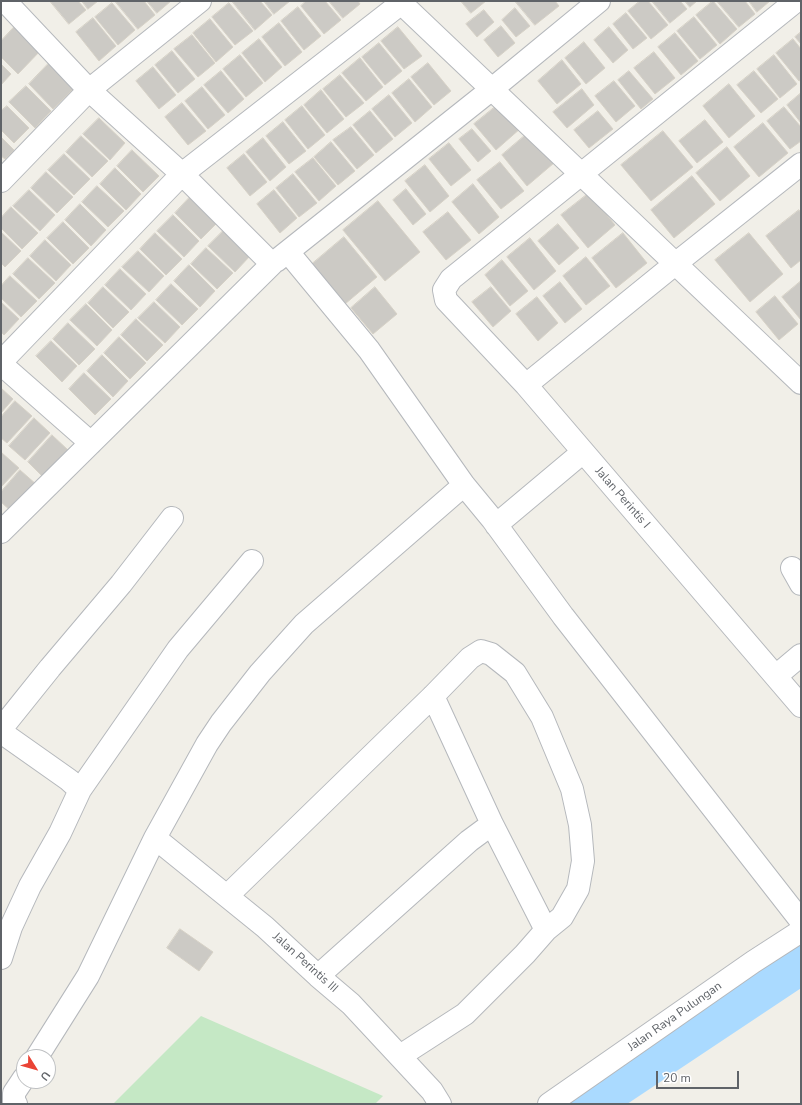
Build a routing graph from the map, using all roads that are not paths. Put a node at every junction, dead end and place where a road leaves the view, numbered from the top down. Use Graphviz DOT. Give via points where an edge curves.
graph roads {
  1 [pos="5,1"];
  2 [pos="200,1"];
  3 [pos="599,1"];
  4 [pos="796,1"];
  5 [pos="401,2"];
  6 [pos="89,90"];
  7 [pos="492,90"];
  8 [pos="801,164"];
  9 [pos="182,174"];
  10 [pos="581,175"];
  11 [pos="1,181"];
  12 [pos="280,258"];
  13 [pos="675,264"];
  14 [pos="1,363"];
  15 [pos="798,376"];
  16 [pos="526,385"];
  17 [pos="91,443"];
  18 [pos="583,452"];
  19 [pos="464,485"];
  20 [pos="172,518"];
  21 [pos="496,526"];
  22 [pos="1,532"];
  23 [pos="252,561"];
  24 [pos="801,655"];
  25 [pos="776,676"];
  26 [pos="433,696"];
  27 [pos="801,706"];
  28 [pos="1,730"];
  29 [pos="80,790"];
  30 [pos="492,824"];
  31 [pos="155,838"];
  32 [pos="227,896"];
  33 [pos="801,921"];
  34 [pos="546,930"];
  35 [pos="801,931"];
  36 [pos="1,958"];
  37 [pos="318,976"];
  38 [pos="42,1049"];
  39 [pos="400,1056"];
  40 [pos="17,1089"];
  41 [pos="16,1104"];
  42 [pos="440,1104"];
  43 [pos="550,1104"];
  1 -- 6 [label="street"];
  2 -- 6 [label="street"];
  3 -- 7 [label="street"];
  4 -- 10 [label="street"];
  5 -- 7 [label="street"];
  5 -- 9 [label="street"];
  6 -- 9 [label="street"];
  6 -- 11 [label="street"];
  7 -- 10 [label="street"];
  7 -- 12 [label="street"];
  8 -- 13 [label="street"];
  9 -- 12 [label="street"];
  9 -- 14 [label="street"];
  10 -- 13 [label="street"];
  10 -- 16 [label="street, Jalan Perintis I" via="451,279 444,290 446,300"];
  12 -- 17 [label="street"];
  12 -- 19 [label="street" via="369,350"];
  13 -- 15 [label="street"];
  13 -- 16 [label="street"];
  14 -- 17 [label="street"];
  16 -- 18 [label="street, Jalan Perintis I"];
  17 -- 22 [label="street"];
  18 -- 21 [label="street"];
  18 -- 25 [label="street, Jalan Perintis I"];
  19 -- 21 [label="street"];
  19 -- 31 [label="street" via="304,624 270,662 207,744"];
  20 -- 28 [label="street"];
  21 -- 33 [label="street"];
  23 -- 29 [label="street" via="178,649"];
  24 -- 25 [label="street"];
  25 -- 27 [label="street, Jalan Perintis I"];
  26 -- 30 [label="street"];
  26 -- 32 [label="street"];
  26 -- 34 [label="street" via="470,658 481,651 491,654 516,673 542,717 572,789 580,825 583,861 578,889 562,917"];
  28 -- 29 [label="street"];
  29 -- 36 [label="street" via="60,833 30,886 11,927"];
  30 -- 34 [label="street"];
  30 -- 37 [label="street" via="469,841"];
  31 -- 32 [label="street, Jalan Perintis III"];
  31 -- 38 [label="street" via="88,976"];
  32 -- 37 [label="street, Jalan Perintis III"];
  34 -- 39 [label="street" via="465,1014"];
  35 -- 43 [label="street, Jalan Raya Pulungan"];
  37 -- 39 [label="street, Jalan Perintis III" via="351,1004"];
  39 -- 42 [label="street, Jalan Perintis III" via="432,1091"];
  40 -- 41 [label="street" via="13,1098"];
}
